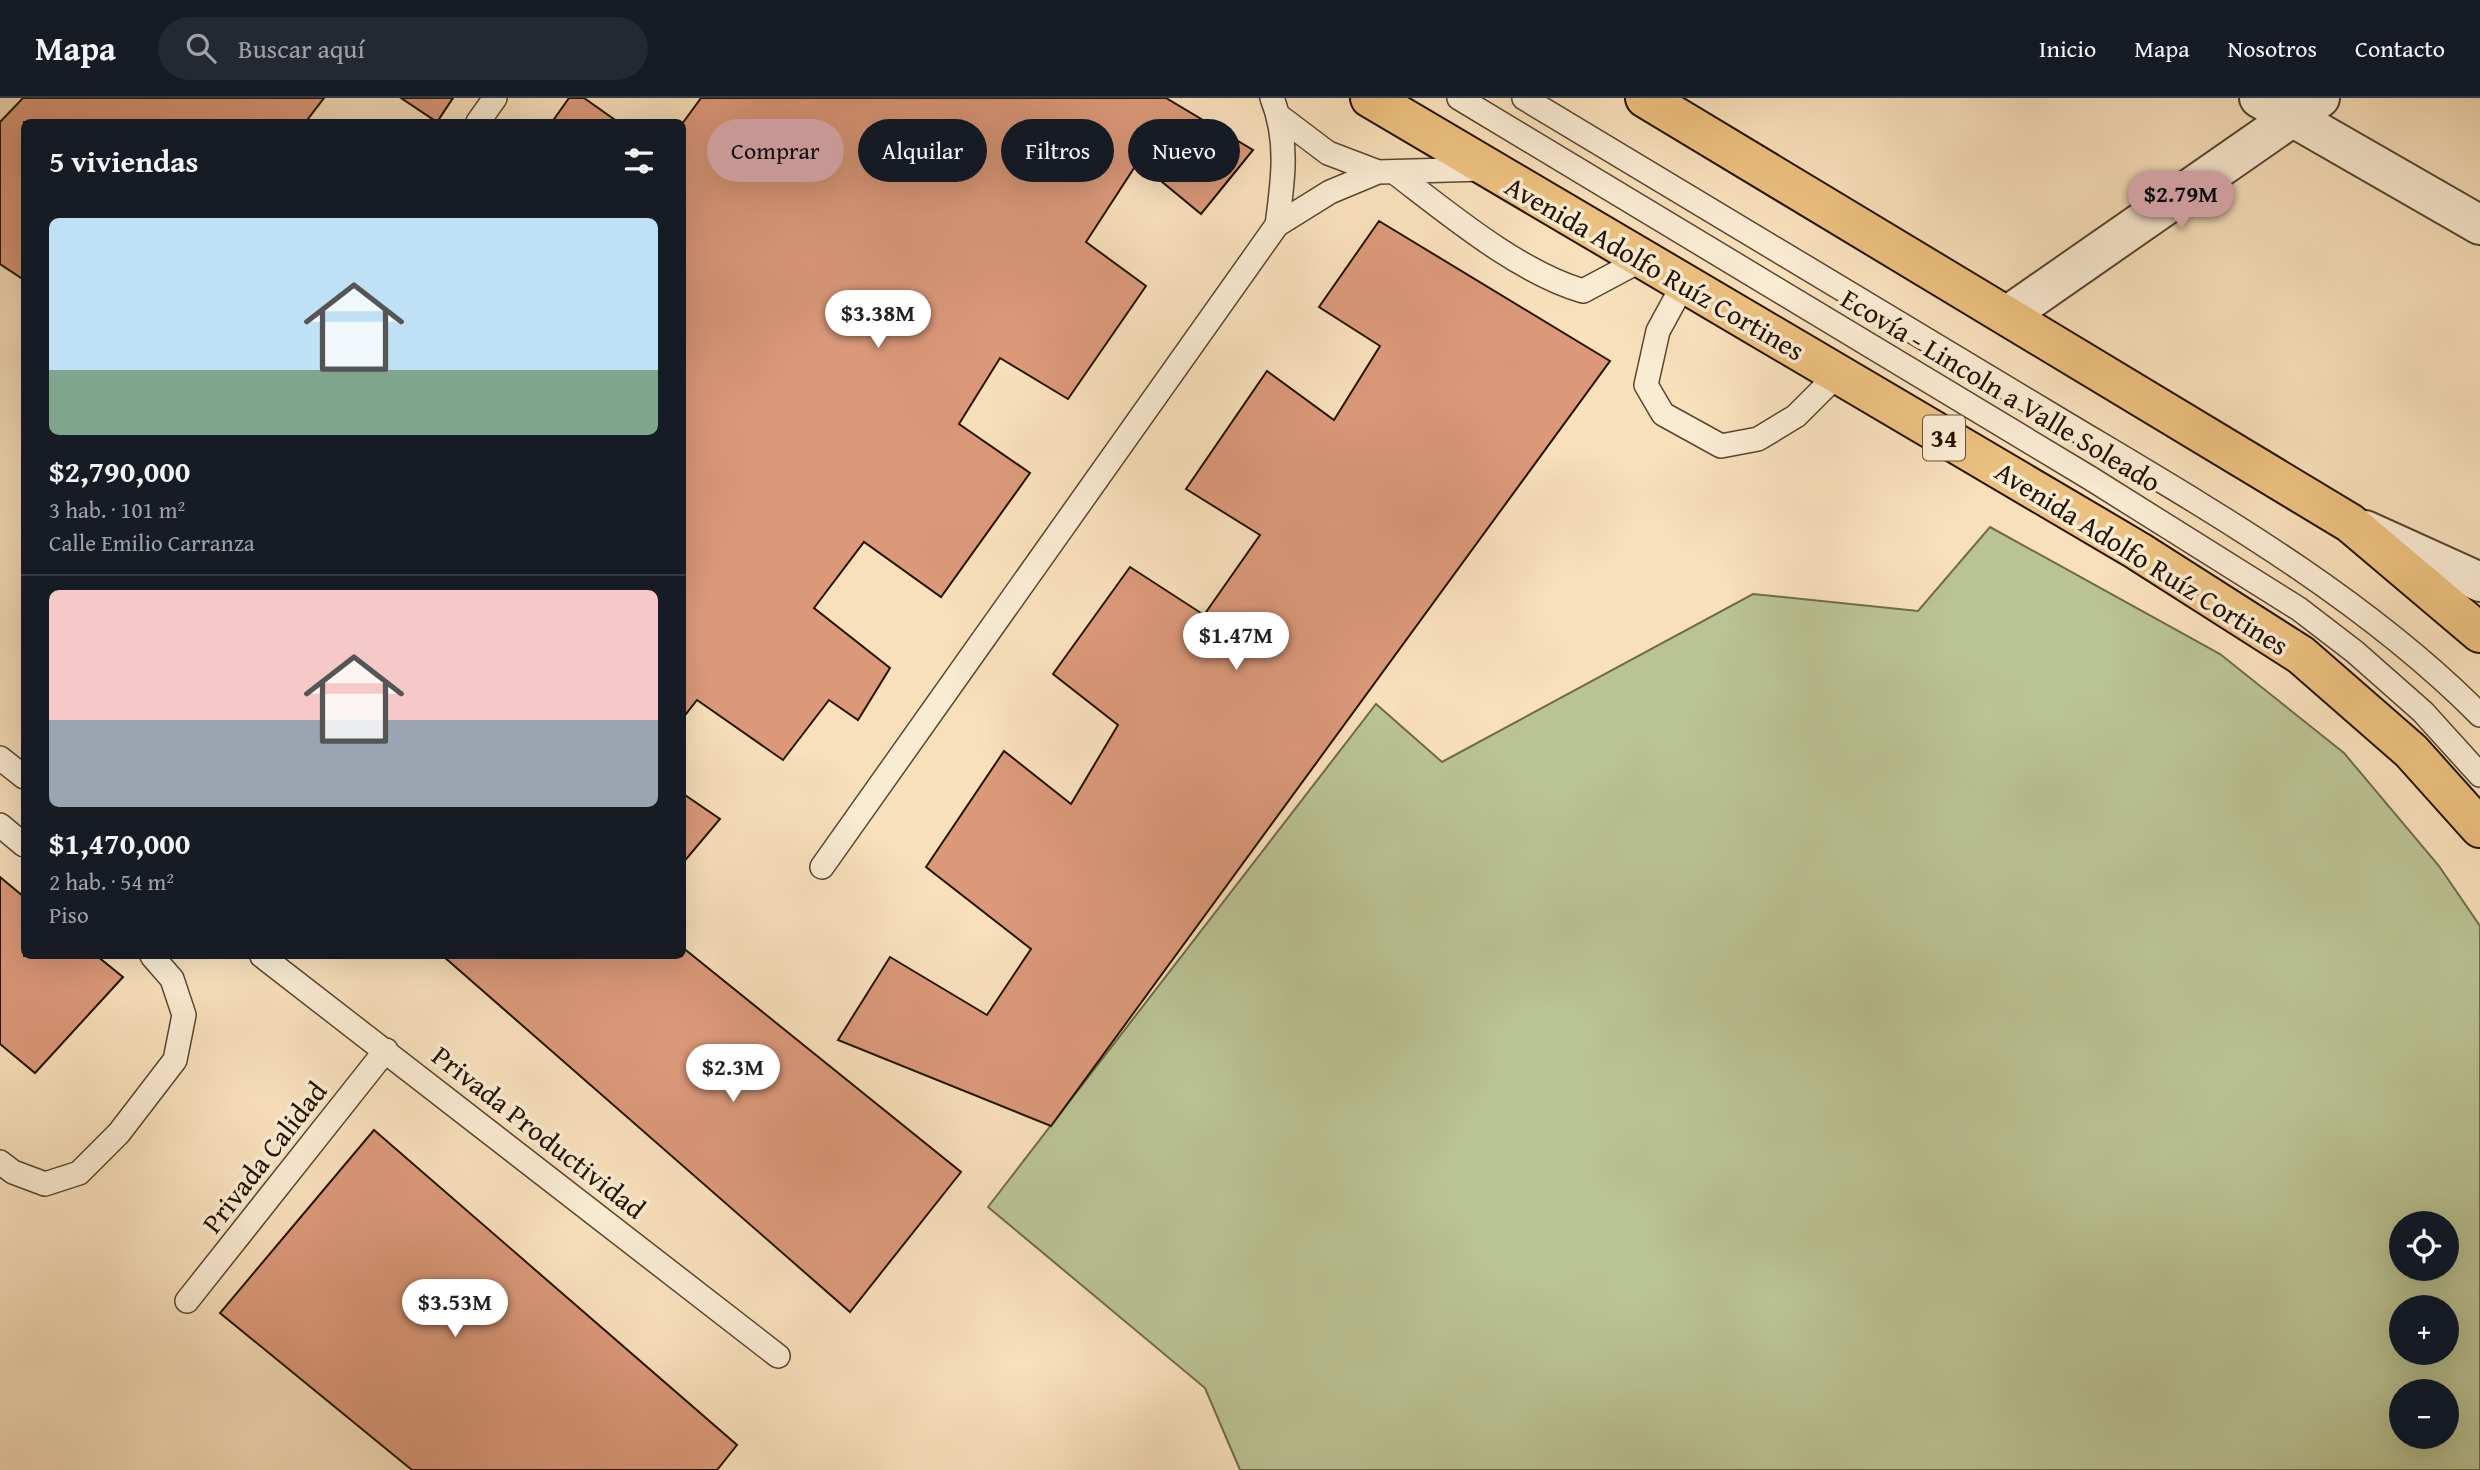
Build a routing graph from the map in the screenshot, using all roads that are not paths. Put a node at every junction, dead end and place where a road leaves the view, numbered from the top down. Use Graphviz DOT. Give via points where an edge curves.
graph roads {
  1 [pos="495,98"];
  2 [pos="1370,98"];
  3 [pos="1459,98"];
  4 [pos="1524,98"];
  5 [pos="1645,98"];
  6 [pos="2259,98"];
  7 [pos="1275,107"];
  8 [pos="2306,108"];
  9 [pos="480,119"];
  10 [pos="1485,169"];
  11 [pos="1386,172"];
  12 [pos="1277,225"];
  13 [pos="2480,225"];
  14 [pos="1641,260"];
  15 [pos="1683,285"];
  16 [pos="2008,315"];
  17 [pos="1837,375"];
  18 [pos="2350,523"];
  19 [pos="2480,582"];
  20 [pos="2480,633"];
  21 [pos="2480,715"];
  22 [pos="0,758"];
  23 [pos="21,775"];
  24 [pos="2480,775"];
  25 [pos="0,825"];
  26 [pos="2480,828"];
  27 [pos="21,842"];
  28 [pos="822,867"];
  29 [pos="155,959"];
  30 [pos="265,959"];
  31 [pos="386,1050"];
  32 [pos="0,1162"];
  33 [pos="187,1301"];
  34 [pos="778,1356"];
  1 -- 9 [label="lane"];
  2 -- 10 [label="main road, Avenida Adolfo Ruíz Cortines / 34"];
  3 -- 24 [label="lane, Ecovía - Lincoln a Valle Soleado" via="2300,609 2423,712"];
  4 -- 21 [label="lane" via="2096,442 2320,583 2438,673"];
  5 -- 16 [label="main road"];
  6 -- 8 [label="street"];
  7 -- 11 [label="lane" via="1328,153"];
  7 -- 12 [label="lane" via="1285,167"];
  8 -- 13 [label="street"];
  8 -- 16 [label="street"];
  10 -- 11 [label="lane"];
  10 -- 14 [label="main road, Avenida Adolfo Ruíz Cortines / 34"];
  11 -- 12 [label="lane" via="1330,191"];
  11 -- 14 [label="lane" via="1558,284 1583,292"];
  12 -- 28 [label="lane"];
  14 -- 15 [label="main road, Avenida Adolfo Ruíz Cortines / 34"];
  15 -- 17 [label="main road, Avenida Adolfo Ruíz Cortines / 34"];
  15 -- 17 [label="lane" via="1658,331 1646,384 1663,414 1721,446 1758,439 1796,416"];
  16 -- 18 [label="main road"];
  17 -- 26 [label="main road, Avenida Adolfo Ruíz Cortines / 34" via="2138,551 2301,655 2412,751"];
  18 -- 19 [label="street"];
  18 -- 20 [label="main road"];
  22 -- 23 [label="lane"];
  25 -- 27 [label="lane"];
  29 -- 32 [label="lane" via="172,979 184,1015 175,1060 119,1133 79,1172 45,1184"];
  30 -- 31 [label="lane, Privada Productividad"];
  31 -- 33 [label="lane, Privada Calidad"];
  31 -- 34 [label="lane, Privada Productividad"];
}
